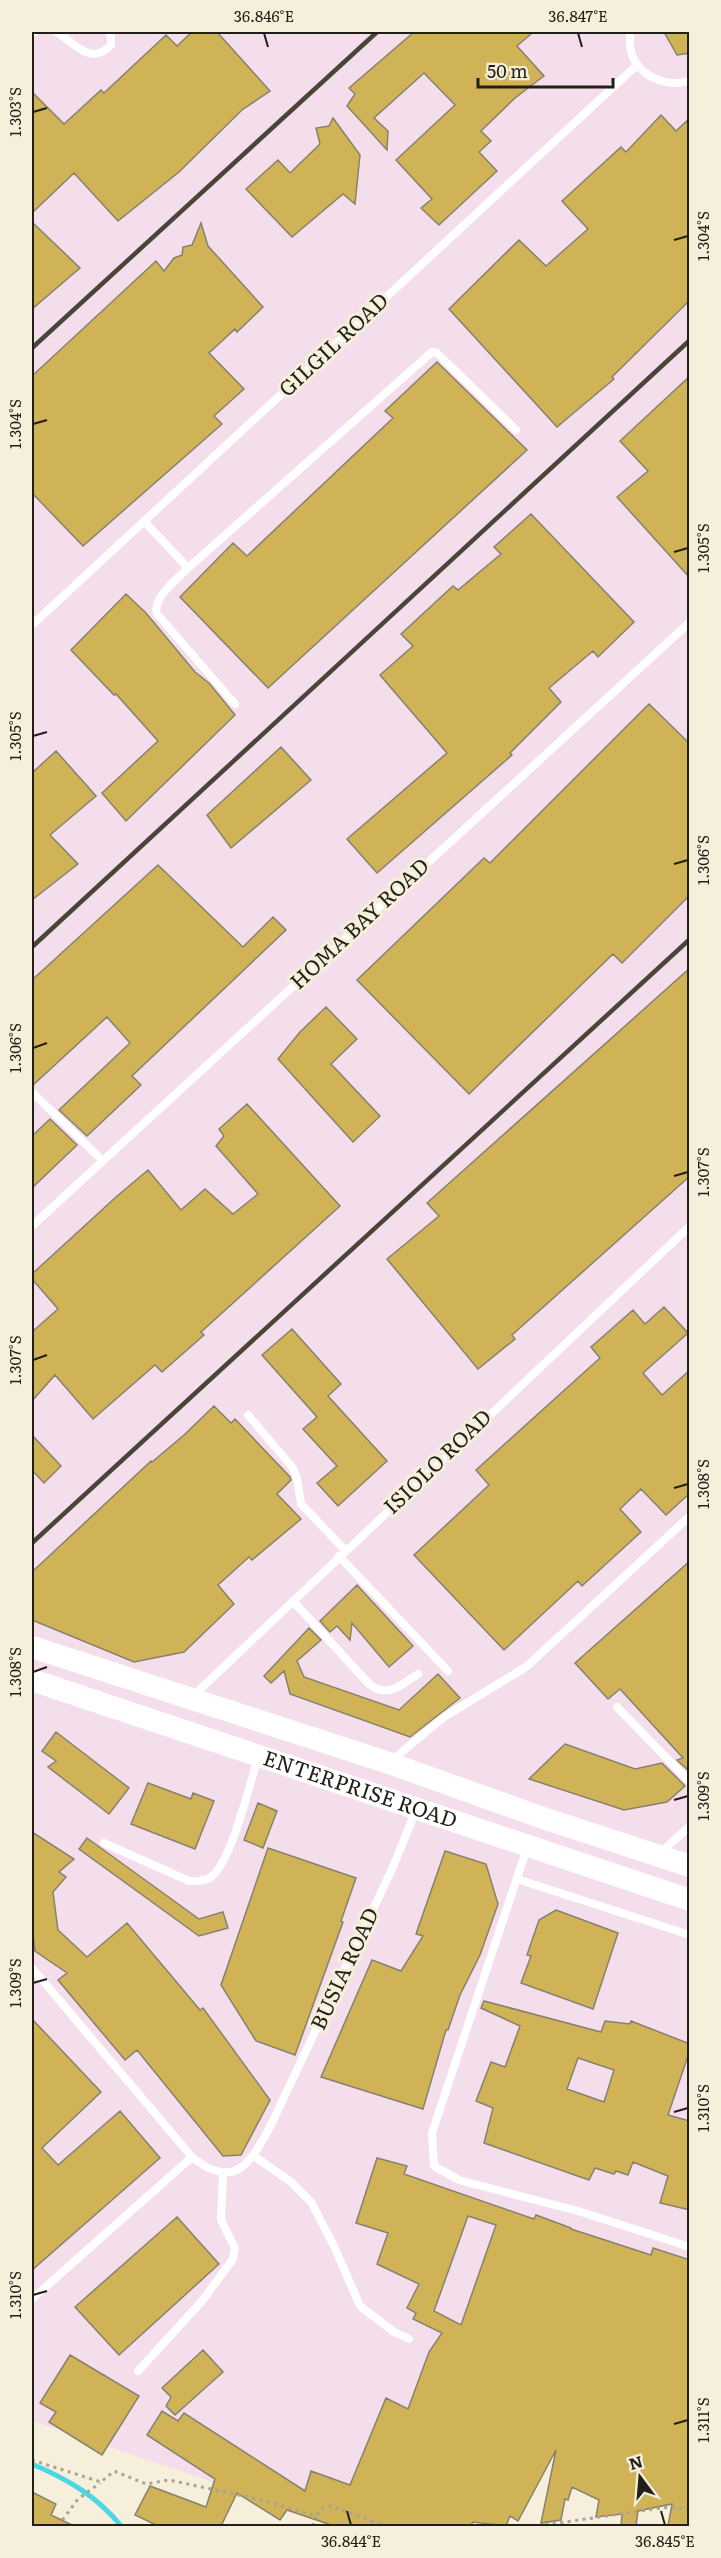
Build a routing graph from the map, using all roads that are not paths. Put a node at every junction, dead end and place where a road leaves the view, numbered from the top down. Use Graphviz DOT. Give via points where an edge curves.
graph roads {
  1 [pos="57,32"];
  2 [pos="108,32"];
  3 [pos="631,32"];
  4 [pos="637,64"];
  5 [pos="690,81"];
  6 [pos="516,430"];
  7 [pos="144,521"];
  8 [pos="188,568"];
  9 [pos="690,622"];
  10 [pos="32,625"];
  11 [pos="235,704"];
  12 [pos="34,1094"];
  13 [pos="103,1161"];
  14 [pos="690,1226"];
  15 [pos="32,1227"];
  16 [pos="248,1415"];
  17 [pos="690,1516"];
  18 [pos="342,1553"];
  19 [pos="293,1601"];
  20 [pos="32,1647"];
  21 [pos="448,1671"];
  22 [pos="418,1674"];
  23 [pos="32,1680"];
  24 [pos="189,1700"];
  25 [pos="617,1707"];
  26 [pos="255,1721"];
  27 [pos="250,1755"];
  28 [pos="389,1763"];
  29 [pos="690,1782"];
  30 [pos="416,1810"];
  31 [pos="690,1826"];
  32 [pos="104,1843"];
  33 [pos="527,1847"];
  34 [pos="658,1856"];
  35 [pos="690,1866"];
  36 [pos="517,1879"];
  37 [pos="690,1900"];
  38 [pos="690,1935"];
  39 [pos="32,1968"];
  40 [pos="254,2156"];
  41 [pos="192,2157"];
  42 [pos="223,2172"];
  43 [pos="690,2247"];
  44 [pos="32,2299"];
  45 [pos="409,2339"];
  46 [pos="138,2371"];
  1 -- 2 [label="lane" via="96,56 111,45"];
  3 -- 4 [label="lane" via="630,46"];
  4 -- 5 [label="lane" via="660,82"];
  4 -- 7 [label="lane, GILGIL ROAD"];
  6 -- 8 [label="lane" via="437,353 430,353"];
  7 -- 8 [label="lane"];
  7 -- 10 [label="lane, GILGIL ROAD"];
  8 -- 11 [label="lane" via="159,600 157,614"];
  9 -- 13 [label="lane, HOMA BAY ROAD"];
  12 -- 13 [label="lane"];
  13 -- 15 [label="lane, HOMA BAY ROAD"];
  14 -- 18 [label="lane, ISIOLO ROAD"];
  16 -- 18 [label="lane" via="293,1468 301,1504"];
  17 -- 28 [label="lane" via="526,1667 444,1717"];
  18 -- 19 [label="lane, ISIOLO ROAD"];
  18 -- 21 [label="lane"];
  19 -- 22 [label="lane" via="379,1692 391,1691"];
  19 -- 24 [label="lane, ISIOLO ROAD"];
  20 -- 24 [label="main road, ENTERPRISE ROAD"];
  23 -- 27 [label="main road, ENTERPRISE ROAD"];
  24 -- 26 [label="main road, ENTERPRISE ROAD"];
  25 -- 29 [label="lane"];
  26 -- 27 [label="main road"];
  26 -- 28 [label="main road, ENTERPRISE ROAD"];
  27 -- 30 [label="main road, ENTERPRISE ROAD"];
  27 -- 32 [label="lane" via="228,1852 210,1878 189,1881"];
  28 -- 34 [label="main road, ENTERPRISE ROAD"];
  30 -- 33 [label="main road, ENTERPRISE ROAD"];
  30 -- 40 [label="lane, BUSIA ROAD" via="393,1867"];
  31 -- 34 [label="lane"];
  33 -- 36 [label="lane"];
  33 -- 37 [label="main road, ENTERPRISE ROAD"];
  34 -- 35 [label="main road, ENTERPRISE ROAD"];
  36 -- 38 [label="lane"];
  36 -- 43 [label="lane" via="432,2133 434,2166 459,2180 578,2211"];
  39 -- 41 [label="lane"];
  40 -- 42 [label="lane" via="245,2166"];
  40 -- 45 [label="lane" via="291,2182 311,2202 360,2306"];
  41 -- 42 [label="lane" via="214,2171"];
  41 -- 44 [label="lane"];
  42 -- 46 [label="lane" via="221,2220 235,2247 233,2259 202,2301"];
}
